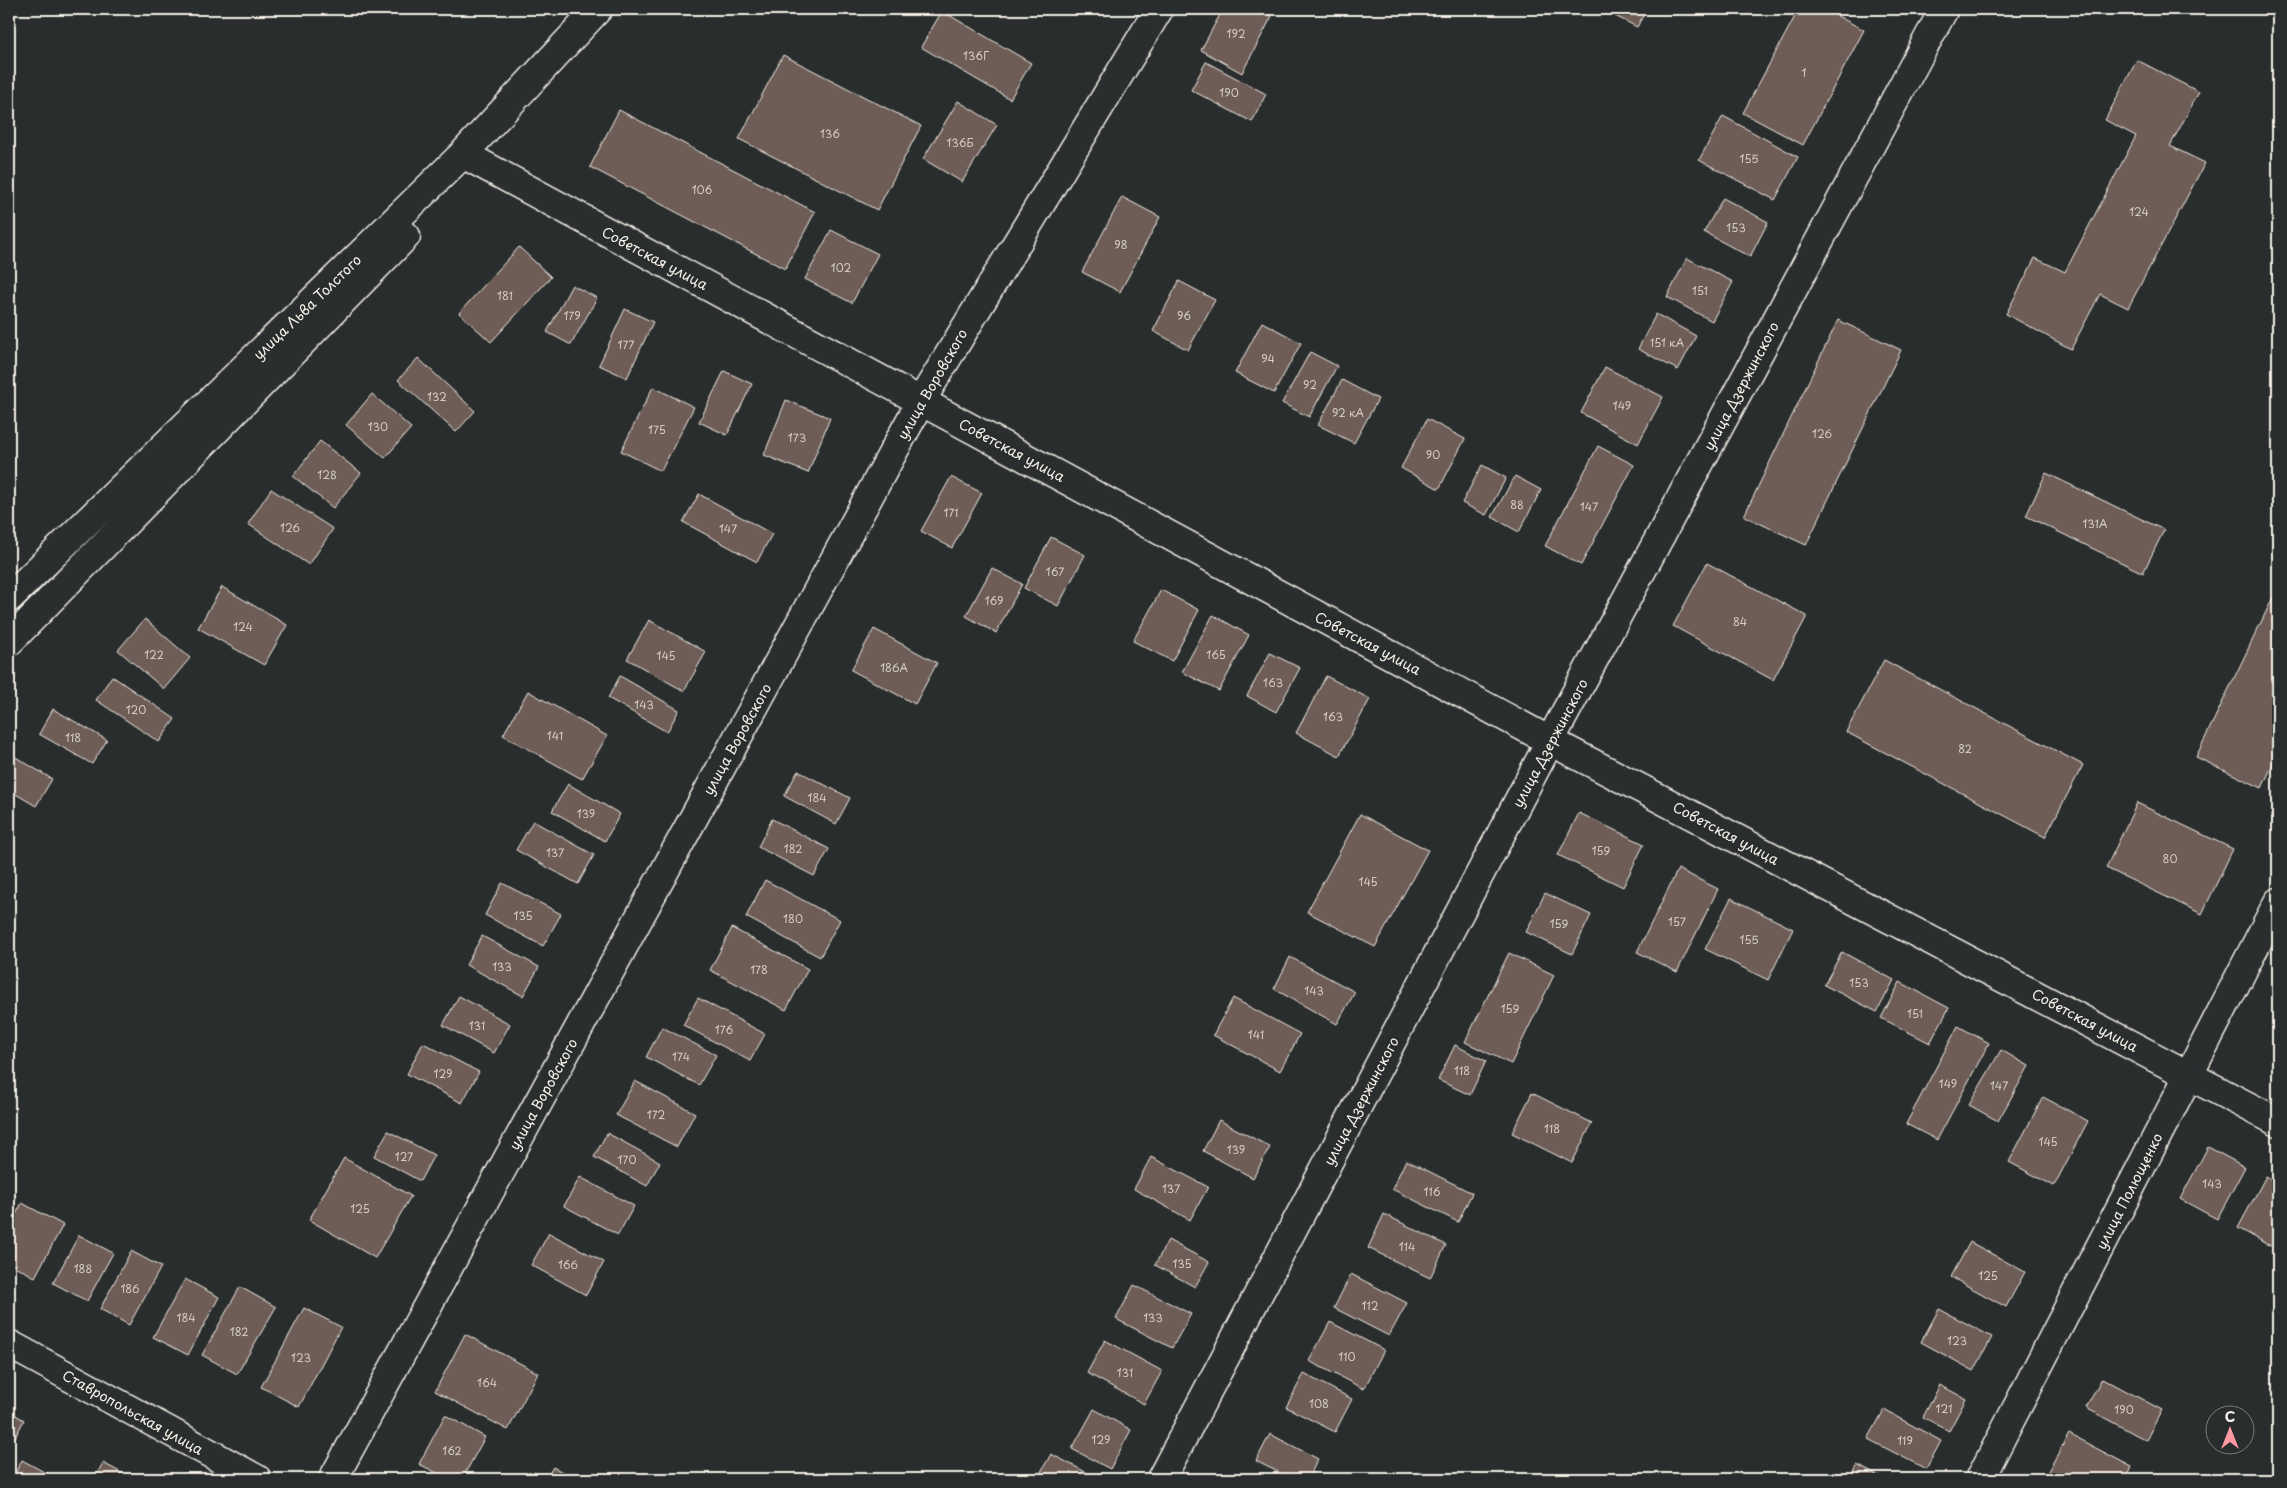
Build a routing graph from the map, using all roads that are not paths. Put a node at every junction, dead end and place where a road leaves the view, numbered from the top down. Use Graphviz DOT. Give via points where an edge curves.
graph roads {
  1 [pos="598,9"];
  2 [pos="1158,9"];
  3 [pos="1942,9"];
  4 [pos="470,158"];
  5 [pos="920,401"];
  6 [pos="9,598"];
  7 [pos="9,642"];
  8 [pos="1550,741"];
  9 [pos="2278,902"];
  10 [pos="2189,1074"];
  11 [pos="2278,1122"];
  12 [pos="9,1344"];
  13 [pos="257,1479"];
  14 [pos="333,1479"];
  15 [pos="1161,1479"];
  16 [pos="1980,1479"];
  1 -- 4 [label="street, улица Льва Толстого"];
  2 -- 5 [label="street, улица Воровского"];
  3 -- 8 [label="street, улица Дзержинского"];
  4 -- 5 [label="street, Советская улица"];
  4 -- 6 [label="street, улица Льва Толстого"];
  4 -- 7 [label="street, улица Льва Толстого"];
  5 -- 8 [label="street, Советская улица"];
  5 -- 14 [label="street, улица Воровского"];
  8 -- 10 [label="street, Советская улица"];
  8 -- 15 [label="street, улица Дзержинского"];
  9 -- 10 [label="street, улица Полющенко"];
  10 -- 11 [label="street, Советская улица"];
  10 -- 16 [label="street, улица Полющенко"];
  12 -- 13 [label="street, Ставропольская улица"];
}
